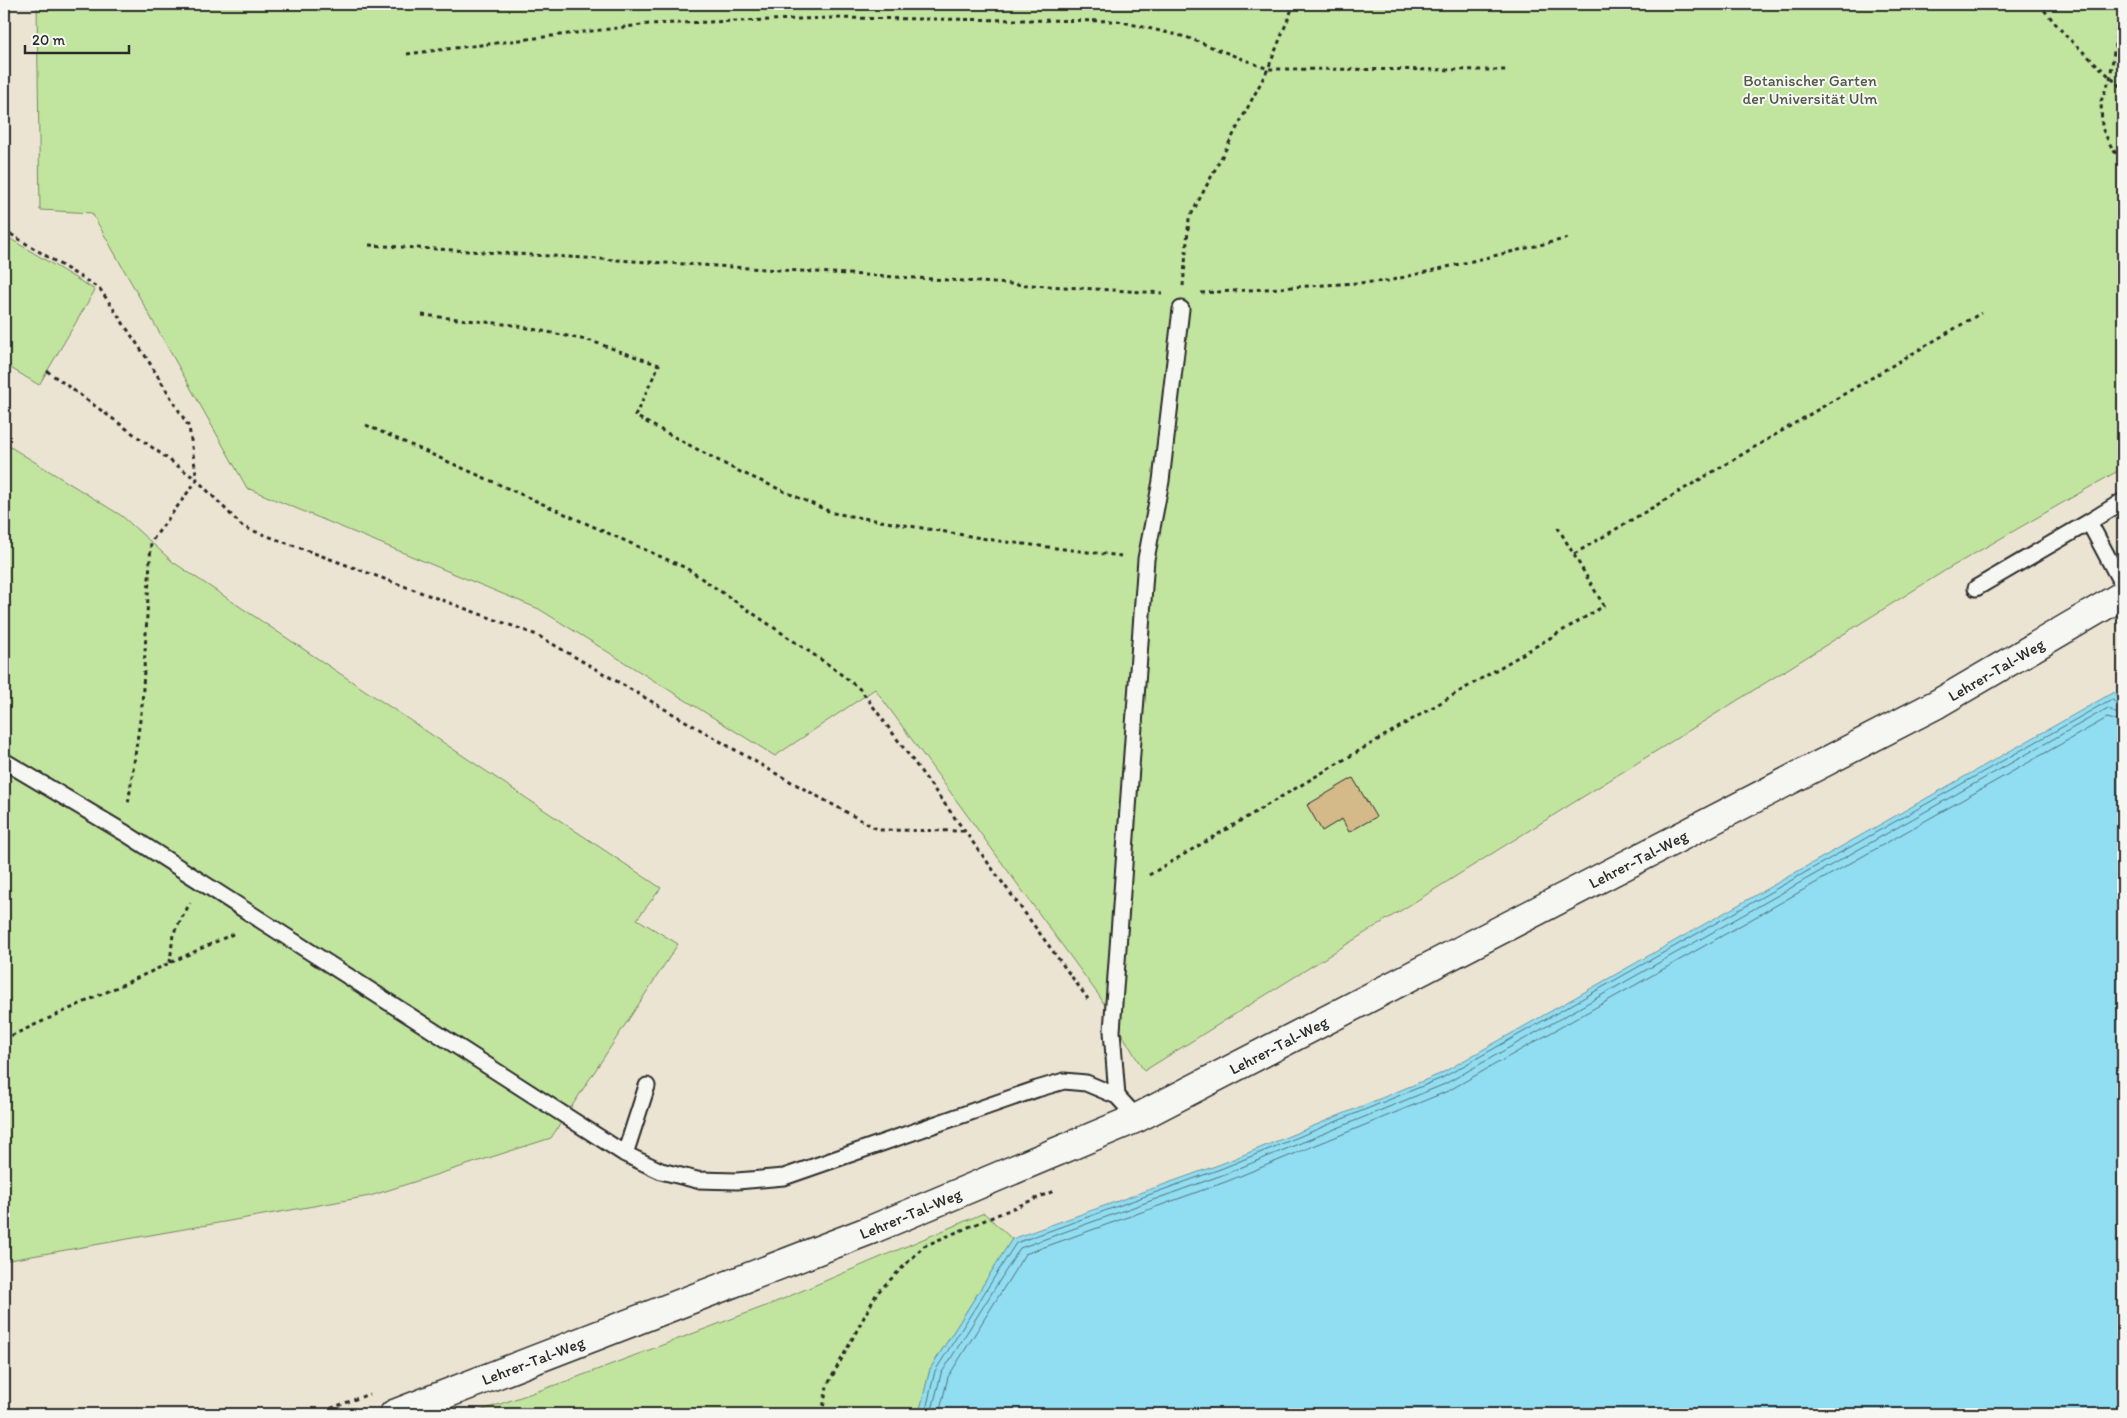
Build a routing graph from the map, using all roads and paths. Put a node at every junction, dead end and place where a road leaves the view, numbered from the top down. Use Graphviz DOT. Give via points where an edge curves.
graph roads {
  1 [pos="1294,4"];
  2 [pos="2039,4"];
  3 [pos="2121,4"];
  4 [pos="407,54"];
  5 [pos="1268,69"];
  6 [pos="1506,70"];
  7 [pos="2110,79"];
  8 [pos="2123,89"];
  9 [pos="2123,160"];
  10 [pos="4,230"];
  11 [pos="1569,238"];
  12 [pos="369,245"];
  13 [pos="1182,302"];
  14 [pos="1981,313"];
  15 [pos="422,316"];
  16 [pos="47,371"];
  17 [pos="366,425"];
  18 [pos="197,480"];
  19 [pos="2123,501"];
  20 [pos="2089,522"];
  21 [pos="1557,526"];
  22 [pos="1574,554"];
  23 [pos="1146,559"];
  24 [pos="2123,586"];
  25 [pos="1976,588"];
  26 [pos="2123,595"];
  27 [pos="4,761"];
  28 [pos="964,831"];
  29 [pos="125,833"];
  30 [pos="202,882"];
  31 [pos="1122,891"];
  32 [pos="262,921"];
  33 [pos="170,963"];
  34 [pos="1112,1031"];
  35 [pos="4,1039"];
  36 [pos="647,1086"];
  37 [pos="1117,1096"];
  38 [pos="1137,1118"];
  39 [pos="625,1154"];
  40 [pos="1062,1186"];
  41 [pos="394,1414"];
  42 [pos="822,1414"];
  1 -- 5 [label="path"];
  2 -- 7 [label="path"];
  3 -- 7 [label="path"];
  4 -- 5 [label="path" via="649,24 829,18 1118,21 1186,37"];
  5 -- 6 [label="path"];
  5 -- 13 [label="path" via="1189,219"];
  7 -- 8 [label="path"];
  7 -- 9 [label="path" via="2101,101 2102,128 2112,150"];
  10 -- 18 [label="path" via="100,289 189,427"];
  11 -- 13 [label="path" via="1388,281"];
  12 -- 13 [label="path"];
  13 -- 23 [label="lane" via="1161,481"];
  14 -- 22 [label="path"];
  15 -- 23 [label="path" via="513,325 591,341 659,365 635,416 736,470 833,513 999,541"];
  16 -- 18 [label="path"];
  17 -- 28 [label="path" via="686,568 829,665 861,690"];
  18 -- 28 [label="path" via="243,527 537,635 879,830"];
  18 -- 29 [label="path" via="151,542 142,706"];
  19 -- 20 [label="lane"];
  20 -- 24 [label="lane"];
  20 -- 25 [label="lane"];
  21 -- 22 [label="path"];
  22 -- 31 [label="path" via="1604,606"];
  23 -- 31 [label="lane"];
  26 -- 38 [label="street, Lehrer-Tal-Weg" via="1937,704"];
  27 -- 29 [label="lane"];
  28 -- 34 [label="path"];
  29 -- 30 [label="lane"];
  30 -- 32 [label="lane"];
  30 -- 33 [label="path" via="173,934"];
  31 -- 34 [label="lane"];
  32 -- 33 [label="path"];
  32 -- 39 [label="lane"];
  33 -- 35 [label="path"];
  34 -- 37 [label="lane"];
  36 -- 39 [label="lane"];
  37 -- 38 [label="lane"];
  37 -- 39 [label="lane" via="1086,1083 1064,1081 784,1177 696,1180 661,1171"];
  38 -- 41 [label="street, Lehrer-Tal-Weg" via="874,1229"];
  40 -- 42 [label="path" via="924,1246 877,1292 827,1386"];
}
